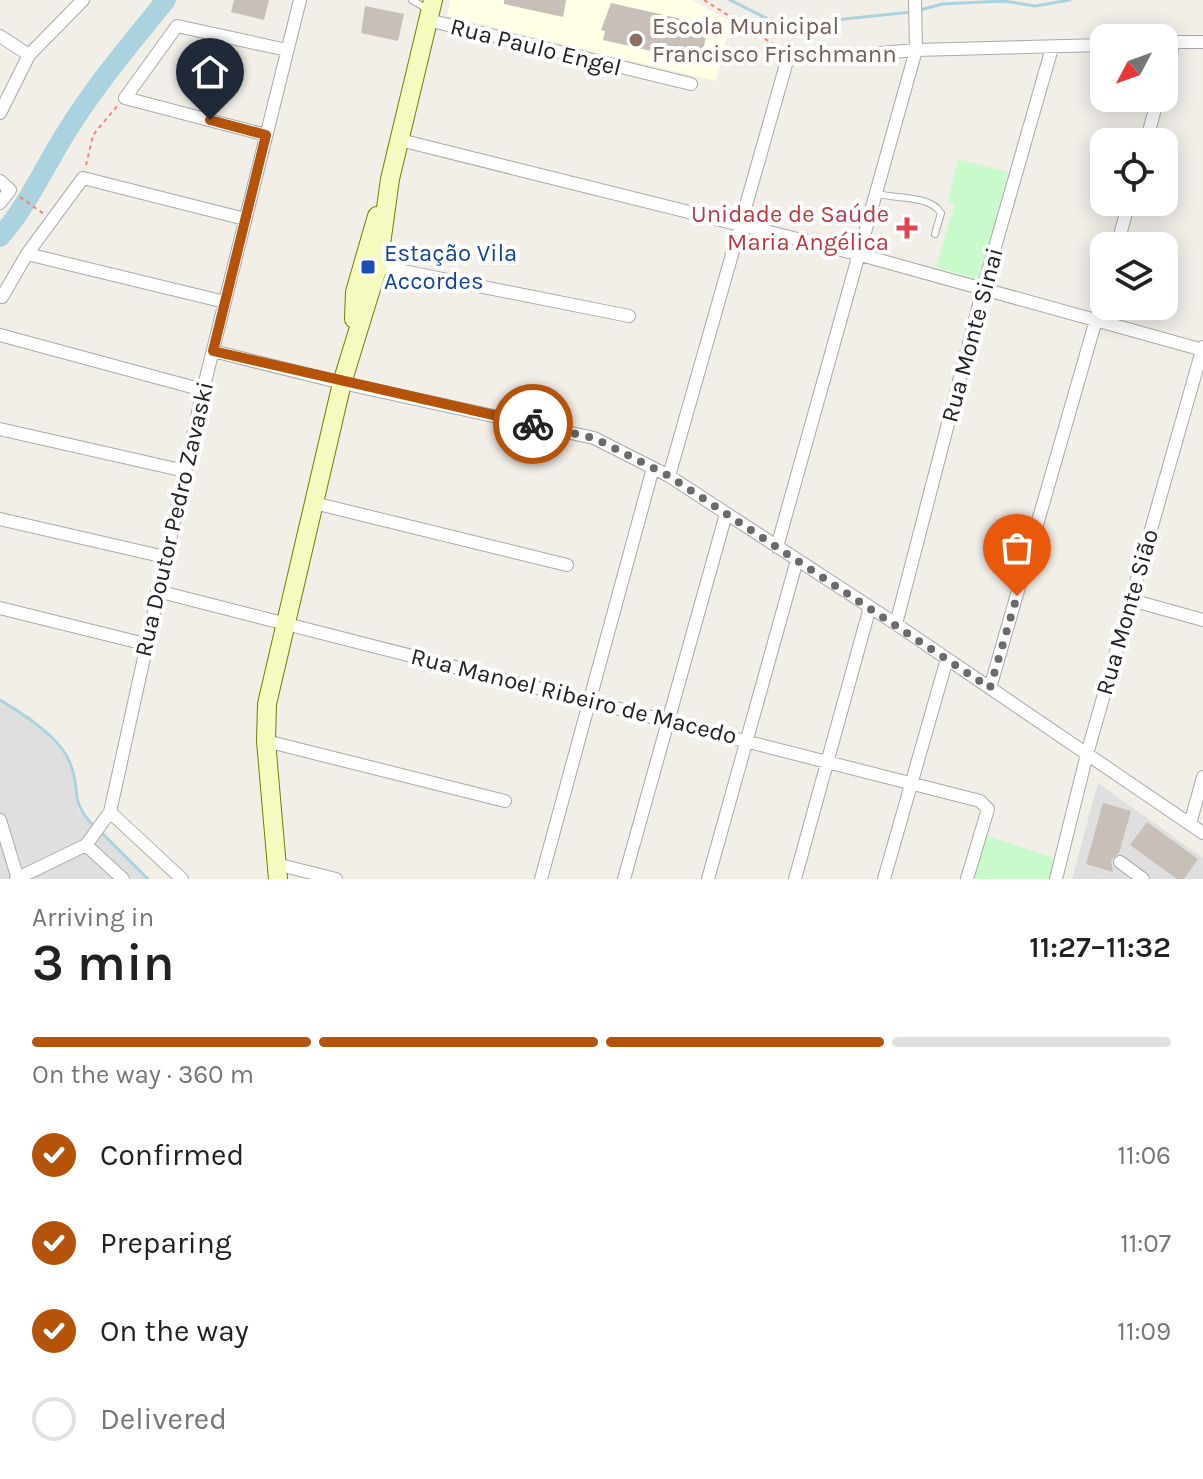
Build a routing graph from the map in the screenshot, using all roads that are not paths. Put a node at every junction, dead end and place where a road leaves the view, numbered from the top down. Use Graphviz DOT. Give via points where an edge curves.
graph roads {
  1 [pos="83,0"];
  2 [pos="300,0"];
  3 [pos="412,0"];
  4 [pos="915,0"];
  5 [pos="431,10"];
  6 [pos="0,36"];
  7 [pos="1178,42"];
  8 [pos="1203,42"];
  9 [pos="1090,46"];
  10 [pos="1052,48"];
  11 [pos="287,50"];
  12 [pos="916,50"];
  13 [pos="29,55"];
  14 [pos="691,84"];
  15 [pos="0,113"];
  16 [pos="266,135"];
  17 [pos="400,140"];
  18 [pos="390,179"];
  19 [pos="9,188"];
  20 [pos="878,194"];
  21 [pos="0,203"];
  22 [pos="245,219"];
  23 [pos="740,224"];
  24 [pos="935,234"];
  25 [pos="27,254"];
  26 [pos="861,255"];
  27 [pos="378,266"];
  28 [pos="983,289"];
  29 [pos="2,297"];
  30 [pos="225,302"];
  31 [pos="629,316"];
  32 [pos="1090,318"];
  33 [pos="1096,320"];
  34 [pos="0,335"];
  35 [pos="352,346"];
  36 [pos="1203,349"];
  37 [pos="213,351"];
  38 [pos="342,383"];
  39 [pos="203,390"];
  40 [pos="0,429"];
  41 [pos="653,468"];
  42 [pos="185,471"];
  43 [pos="669,476"];
  44 [pos="314,503"];
  45 [pos="726,514"];
  46 [pos="0,519"];
  47 [pos="777,547"];
  48 [pos="165,557"];
  49 [pos="797,560"];
  50 [pos="567,565"];
  51 [pos="157,591"];
  52 [pos="1131,600"];
  53 [pos="870,607"];
  54 [pos="0,608"];
  55 [pos="1203,620"];
  56 [pos="286,622"];
  57 [pos="896,624"];
  58 [pos="145,644"];
  59 [pos="947,659"];
  60 [pos="990,688"];
  61 [pos="589,700"];
  62 [pos="670,721"];
  63 [pos="266,741"];
  64 [pos="747,741"];
  65 [pos="1087,754"];
  66 [pos="827,762"];
  67 [pos="1203,777"];
  68 [pos="910,783"];
  69 [pos="505,801"];
  70 [pos="108,817"];
  71 [pos="0,820"];
  72 [pos="1190,824"];
  73 [pos="1203,833"];
  74 [pos="90,842"];
  75 [pos="1120,862"];
  76 [pos="277,872"];
  77 [pos="17,879"];
  78 [pos="123,879"];
  79 [pos="182,879"];
  80 [pos="336,879"];
  81 [pos="541,879"];
  82 [pos="624,879"];
  83 [pos="708,879"];
  84 [pos="795,879"];
  85 [pos="884,879"];
  86 [pos="967,879"];
  87 [pos="1056,879"];
  88 [pos="1143,879"];
  1 -- 13 [label="street"];
  2 -- 11 [label="street, Rua Doutor Pedro Zavaski"];
  3 -- 5 [label="lane"];
  4 -- 12 [label="street"];
  5 -- 14 [label="street, Rua Paulo Engel"];
  5 -- 17 [label="street"];
  6 -- 13 [label="street"];
  7 -- 8 [label="street"];
  9 -- 10 [label="street"];
  10 -- 12 [label="street"];
  10 -- 28 [label="street, Rua Monte Sinai"];
  11 -- 16 [label="street, Rua Doutor Pedro Zavaski"];
  11 -- 16 [label="street" via="177,26 125,98"];
  12 -- 20 [label="street"];
  12 -- 23 [label="street" via="833,57 789,54"];
  13 -- 15 [label="street"];
  16 -- 22 [label="street, Rua Doutor Pedro Zavaski"];
  17 -- 18 [label="street"];
  17 -- 23 [label="street"];
  18 -- 27 [label="street"];
  18 -- 35 [label="street" via="355,292"];
  19 -- 21 [label="street"];
  20 -- 24 [label="lane" via="937,207 941,213"];
  20 -- 26 [label="street"];
  22 -- 25 [label="street" via="83,178"];
  22 -- 30 [label="street, Rua Doutor Pedro Zavaski"];
  23 -- 26 [label="street"];
  23 -- 43 [label="street"];
  25 -- 29 [label="street"];
  25 -- 30 [label="street"];
  26 -- 28 [label="street"];
  26 -- 47 [label="street"];
  27 -- 31 [label="street"];
  27 -- 35 [label="street"];
  28 -- 32 [label="street"];
  28 -- 57 [label="street, Rua Monte Sinai"];
  30 -- 37 [label="street, Rua Doutor Pedro Zavaski"];
  33 -- 36 [label="street"];
  33 -- 60 [label="street"];
  34 -- 39 [label="street"];
  35 -- 38 [label="street"];
  36 -- 52 [label="street, Rua Monte Sião"];
  37 -- 38 [label="street"];
  37 -- 39 [label="street, Rua Doutor Pedro Zavaski"];
  38 -- 41 [label="street" via="594,438"];
  38 -- 44 [label="street"];
  39 -- 42 [label="street, Rua Doutor Pedro Zavaski"];
  40 -- 42 [label="street"];
  41 -- 43 [label="street"];
  41 -- 61 [label="street"];
  42 -- 48 [label="street, Rua Doutor Pedro Zavaski"];
  43 -- 45 [label="street"];
  44 -- 50 [label="street"];
  44 -- 56 [label="street"];
  45 -- 47 [label="street"];
  45 -- 62 [label="street"];
  46 -- 48 [label="street"];
  47 -- 49 [label="street"];
  48 -- 51 [label="street, Rua Doutor Pedro Zavaski"];
  49 -- 53 [label="street"];
  49 -- 64 [label="street"];
  51 -- 56 [label="street, Rua Manoel Ribeiro de Macedo"];
  51 -- 58 [label="street, Rua Doutor Pedro Zavaski"];
  52 -- 55 [label="street"];
  52 -- 65 [label="street, Rua Monte Sião"];
  53 -- 57 [label="street"];
  53 -- 66 [label="street"];
  54 -- 58 [label="street"];
  56 -- 61 [label="street, Rua Manoel Ribeiro de Macedo"];
  56 -- 63 [label="street" via="267,704"];
  57 -- 59 [label="street"];
  58 -- 70 [label="street, Rua Doutor Pedro Zavaski"];
  59 -- 60 [label="street"];
  59 -- 68 [label="street"];
  60 -- 65 [label="street"];
  61 -- 62 [label="street, Rua Manoel Ribeiro de Macedo"];
  61 -- 81 [label="street"];
  62 -- 64 [label="street, Rua Manoel Ribeiro de Macedo"];
  62 -- 82 [label="street"];
  63 -- 69 [label="street"];
  63 -- 76 [label="street"];
  64 -- 66 [label="street, Rua Manoel Ribeiro de Macedo"];
  64 -- 83 [label="street"];
  65 -- 72 [label="street"];
  65 -- 87 [label="street, Rua Monte Sião"];
  66 -- 68 [label="street, Rua Manoel Ribeiro de Macedo"];
  66 -- 84 [label="street"];
  67 -- 72 [label="street"];
  68 -- 85 [label="street"];
  68 -- 86 [label="street, Rua Manoel Ribeiro de Macedo" via="980,801 988,809"];
  70 -- 74 [label="street, Rua Doutor Pedro Zavaski"];
  70 -- 79 [label="street"];
  71 -- 77 [label="street"];
  72 -- 73 [label="street"];
  74 -- 77 [label="street"];
  74 -- 78 [label="street"];
  75 -- 88 [label="street"];
  76 -- 80 [label="street"];
}
